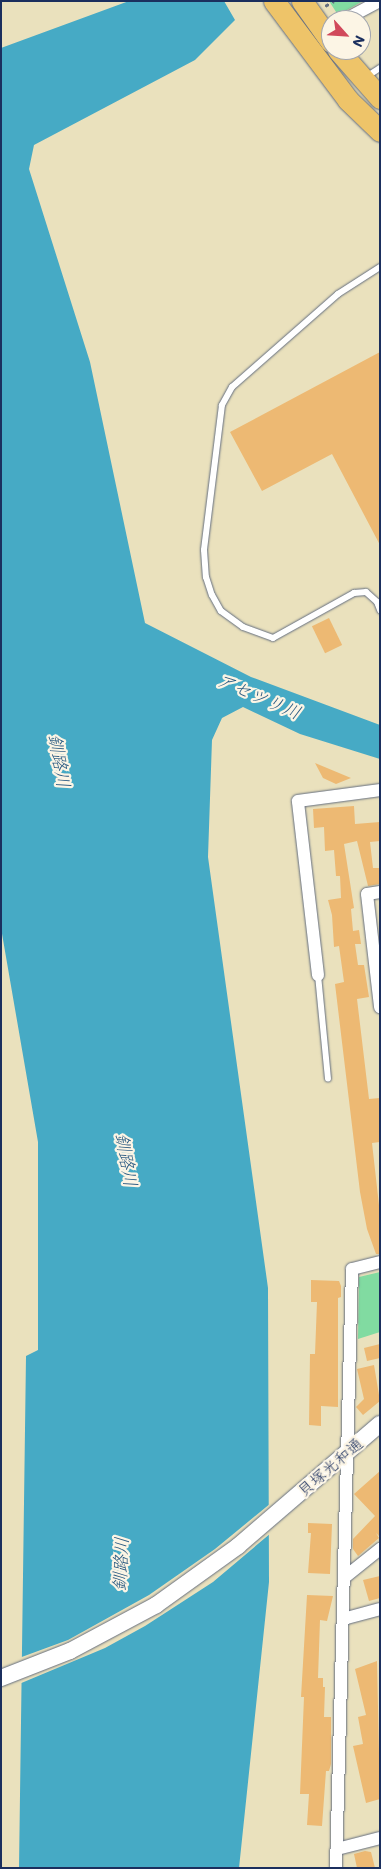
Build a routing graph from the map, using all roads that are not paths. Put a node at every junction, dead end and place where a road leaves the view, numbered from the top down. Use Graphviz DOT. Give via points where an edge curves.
graph roads {
  1 [pos="274,1"];
  2 [pos="302,1"];
  3 [pos="379,1"];
  4 [pos="362,10"];
  5 [pos="321,24"];
  6 [pos="321,36"];
  7 [pos="304,43"];
  8 [pos="352,60"];
  9 [pos="371,74"];
  10 [pos="380,98"];
  11 [pos="380,131"];
  12 [pos="380,267"];
  13 [pos="380,610"];
  14 [pos="380,790"];
  15 [pos="380,892"];
  16 [pos="318,975"];
  17 [pos="380,1007"];
  18 [pos="328,1079"];
  19 [pos="380,1262"];
  20 [pos="380,1424"];
  21 [pos="349,1452"];
  22 [pos="380,1549"];
  23 [pos="345,1577"];
  24 [pos="380,1609"];
  25 [pos="343,1619"];
  26 [pos="6,1676"];
  27 [pos="380,1838"];
  28 [pos="337,1849"];
  29 [pos="336,1868"];
  1 -- 7 [label="highway"];
  2 -- 5 [label="highway"];
  3 -- 4 [label="street"];
  6 -- 7 [label="street"];
  7 -- 11 [label="highway" via="348,100"];
  8 -- 9 [label="highway"];
  9 -- 10 [label="highway"];
  12 -- 13 [label="lane" via="338,294 232,387 222,405 204,550 206,577 221,611 243,627 273,638 354,593 366,592 377,602"];
  14 -- 16 [label="street" via="298,801"];
  15 -- 17 [label="street" via="367,894"];
  16 -- 18 [label="lane"];
  19 -- 21 [label="street" via="352,1269"];
  20 -- 21 [label="street, 貝塚光和通"];
  21 -- 23 [label="street"];
  21 -- 26 [label="street, 貝塚光和通" via="191,1581 127,1623 70,1651"];
  22 -- 23 [label="street"];
  23 -- 25 [label="street"];
  24 -- 25 [label="street"];
  25 -- 28 [label="street"];
  27 -- 28 [label="street"];
  28 -- 29 [label="street"];
}
